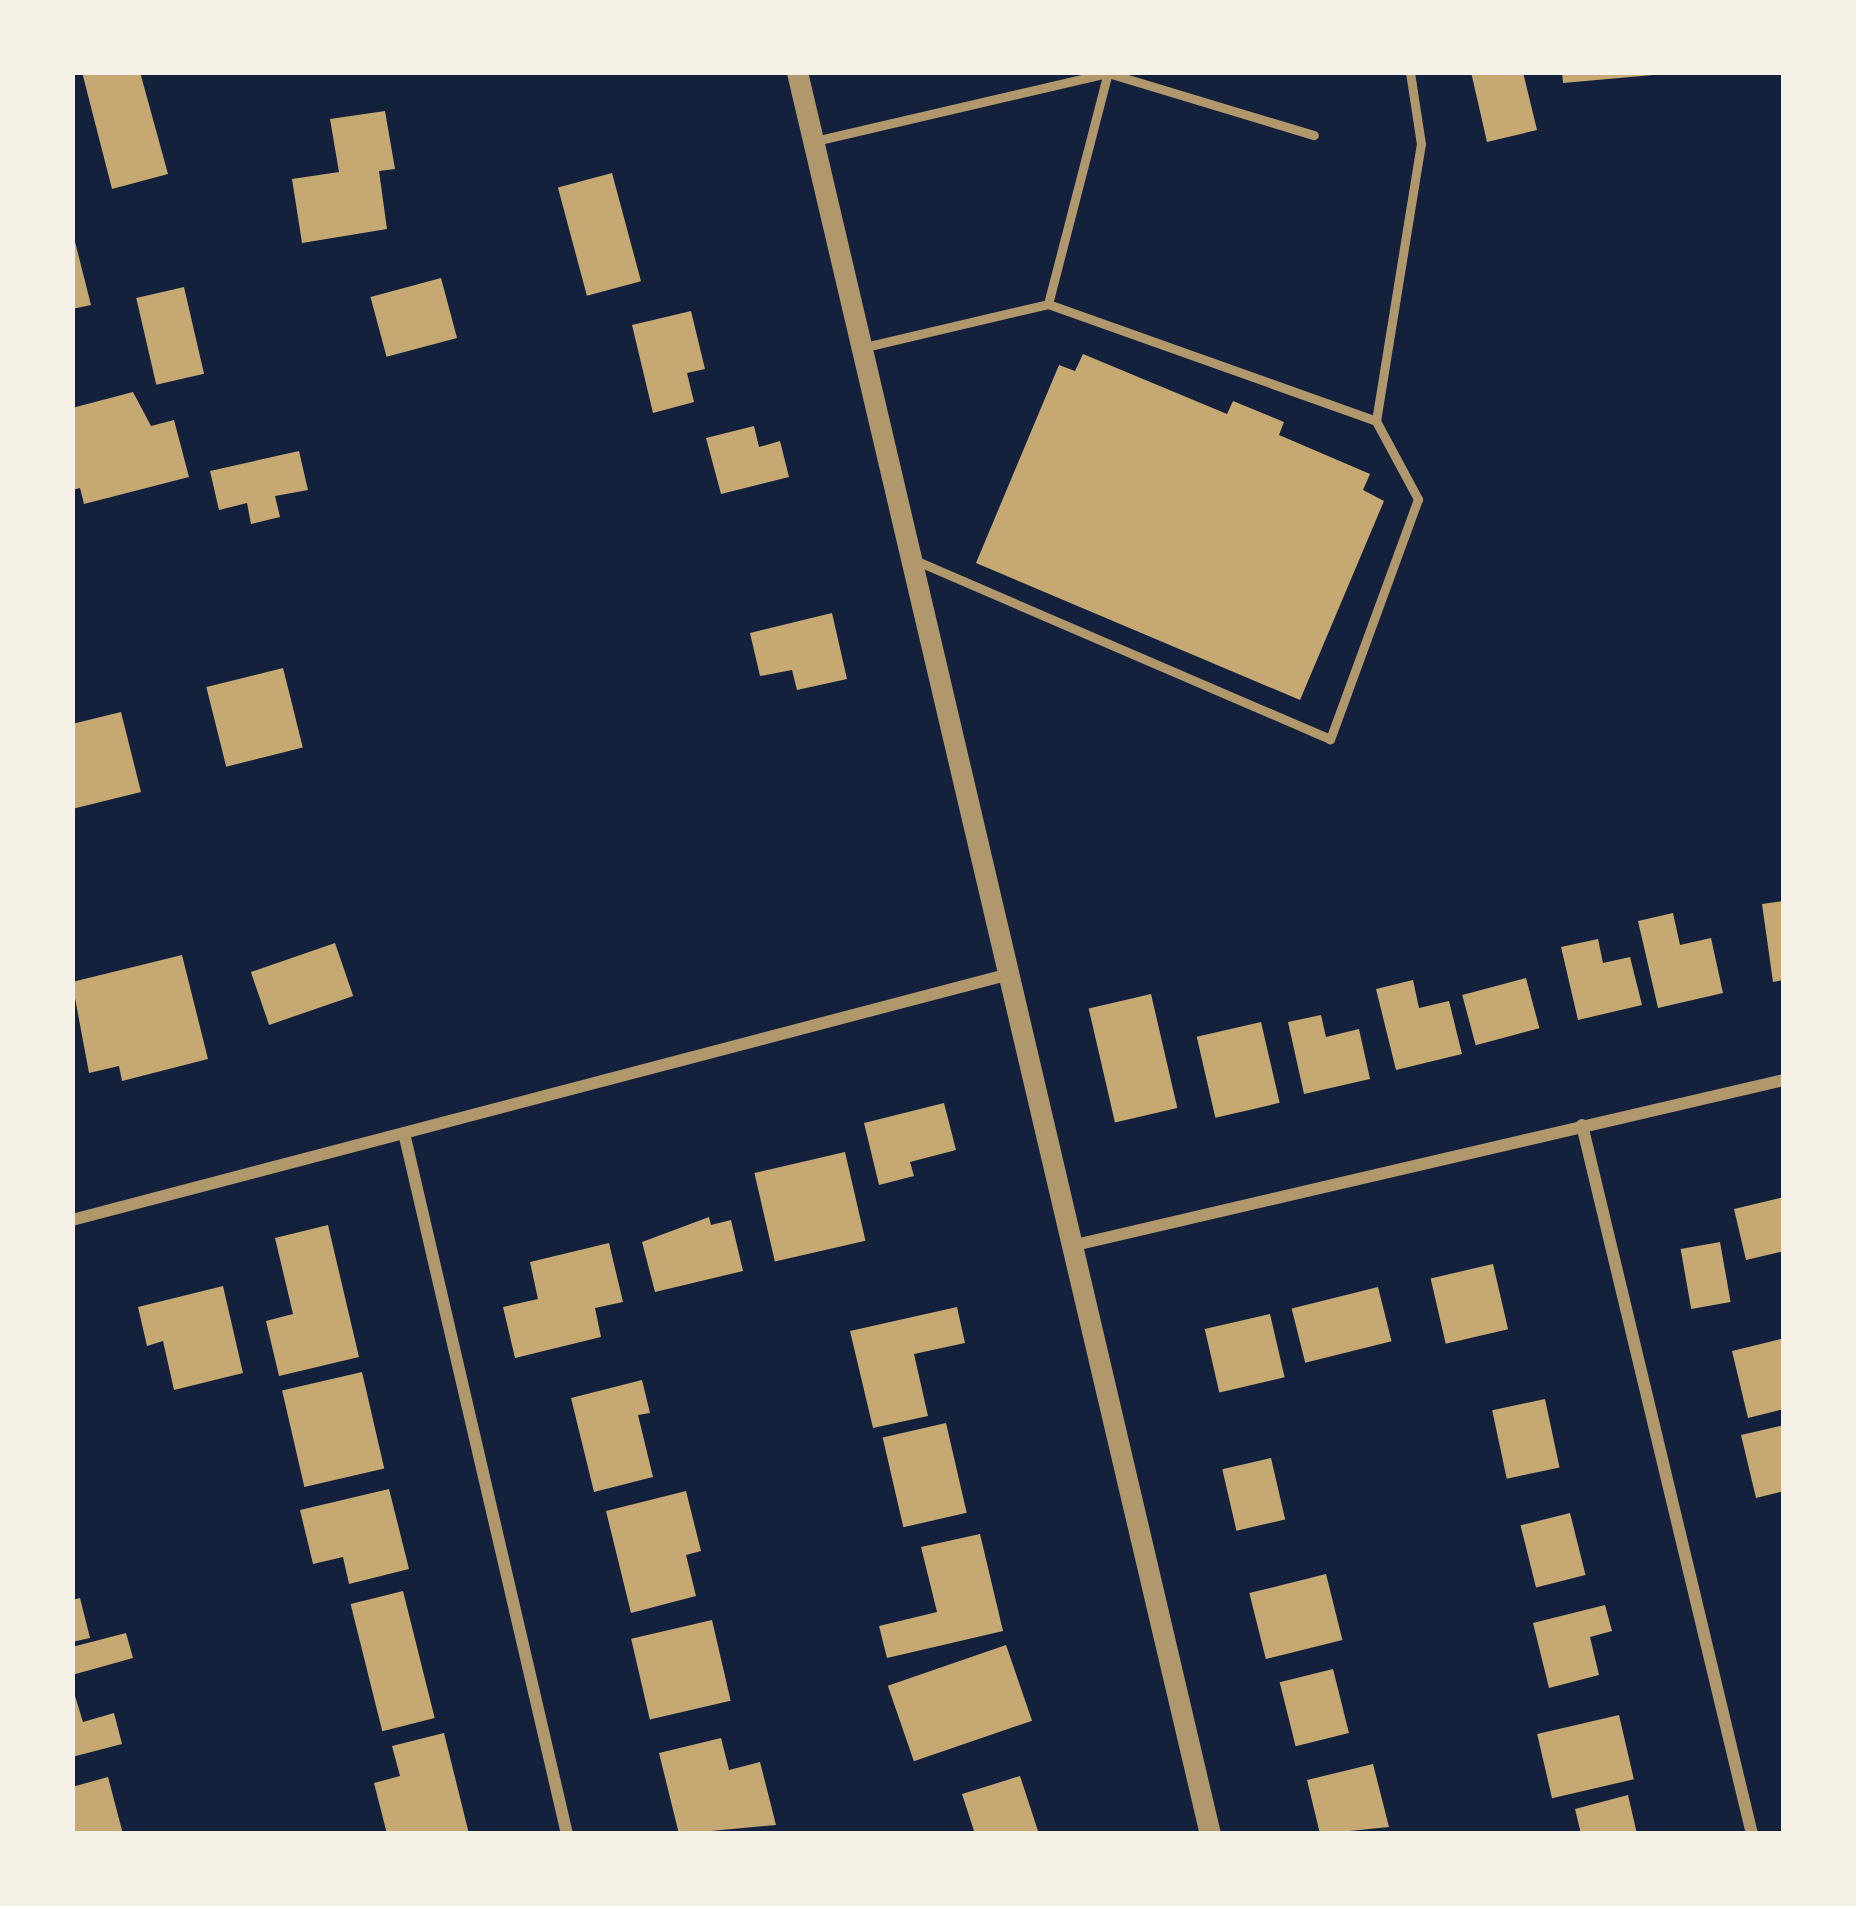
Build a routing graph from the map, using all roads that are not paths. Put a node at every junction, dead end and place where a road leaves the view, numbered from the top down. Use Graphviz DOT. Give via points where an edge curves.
graph roads {
  1 [pos="797,72"];
  2 [pos="1410,72"];
  3 [pos="1108,73"];
  4 [pos="1314,135"];
  5 [pos="815,141"];
  6 [pos="1048,304"];
  7 [pos="866,347"];
  8 [pos="1376,421"];
  9 [pos="914,560"];
  10 [pos="1010,974"];
  11 [pos="1784,1080"];
  12 [pos="1582,1125"];
  13 [pos="404,1133"];
  14 [pos="72,1220"];
  15 [pos="1070,1246"];
  16 [pos="567,1834"];
  17 [pos="1210,1834"];
  18 [pos="1752,1834"];
  1 -- 5 [label="street"];
  2 -- 8 [label="lane" via="1421,144"];
  3 -- 4 [label="lane"];
  3 -- 5 [label="lane"];
  3 -- 6 [label="lane"];
  5 -- 7 [label="street"];
  6 -- 7 [label="lane"];
  6 -- 8 [label="lane"];
  7 -- 9 [label="street"];
  8 -- 9 [label="lane" via="1418,499 1330,739"];
  9 -- 10 [label="street"];
  10 -- 13 [label="street"];
  10 -- 15 [label="street"];
  11 -- 12 [label="street"];
  12 -- 15 [label="street"];
  12 -- 18 [label="street"];
  13 -- 14 [label="street"];
  13 -- 16 [label="street"];
  15 -- 17 [label="street"];
}
